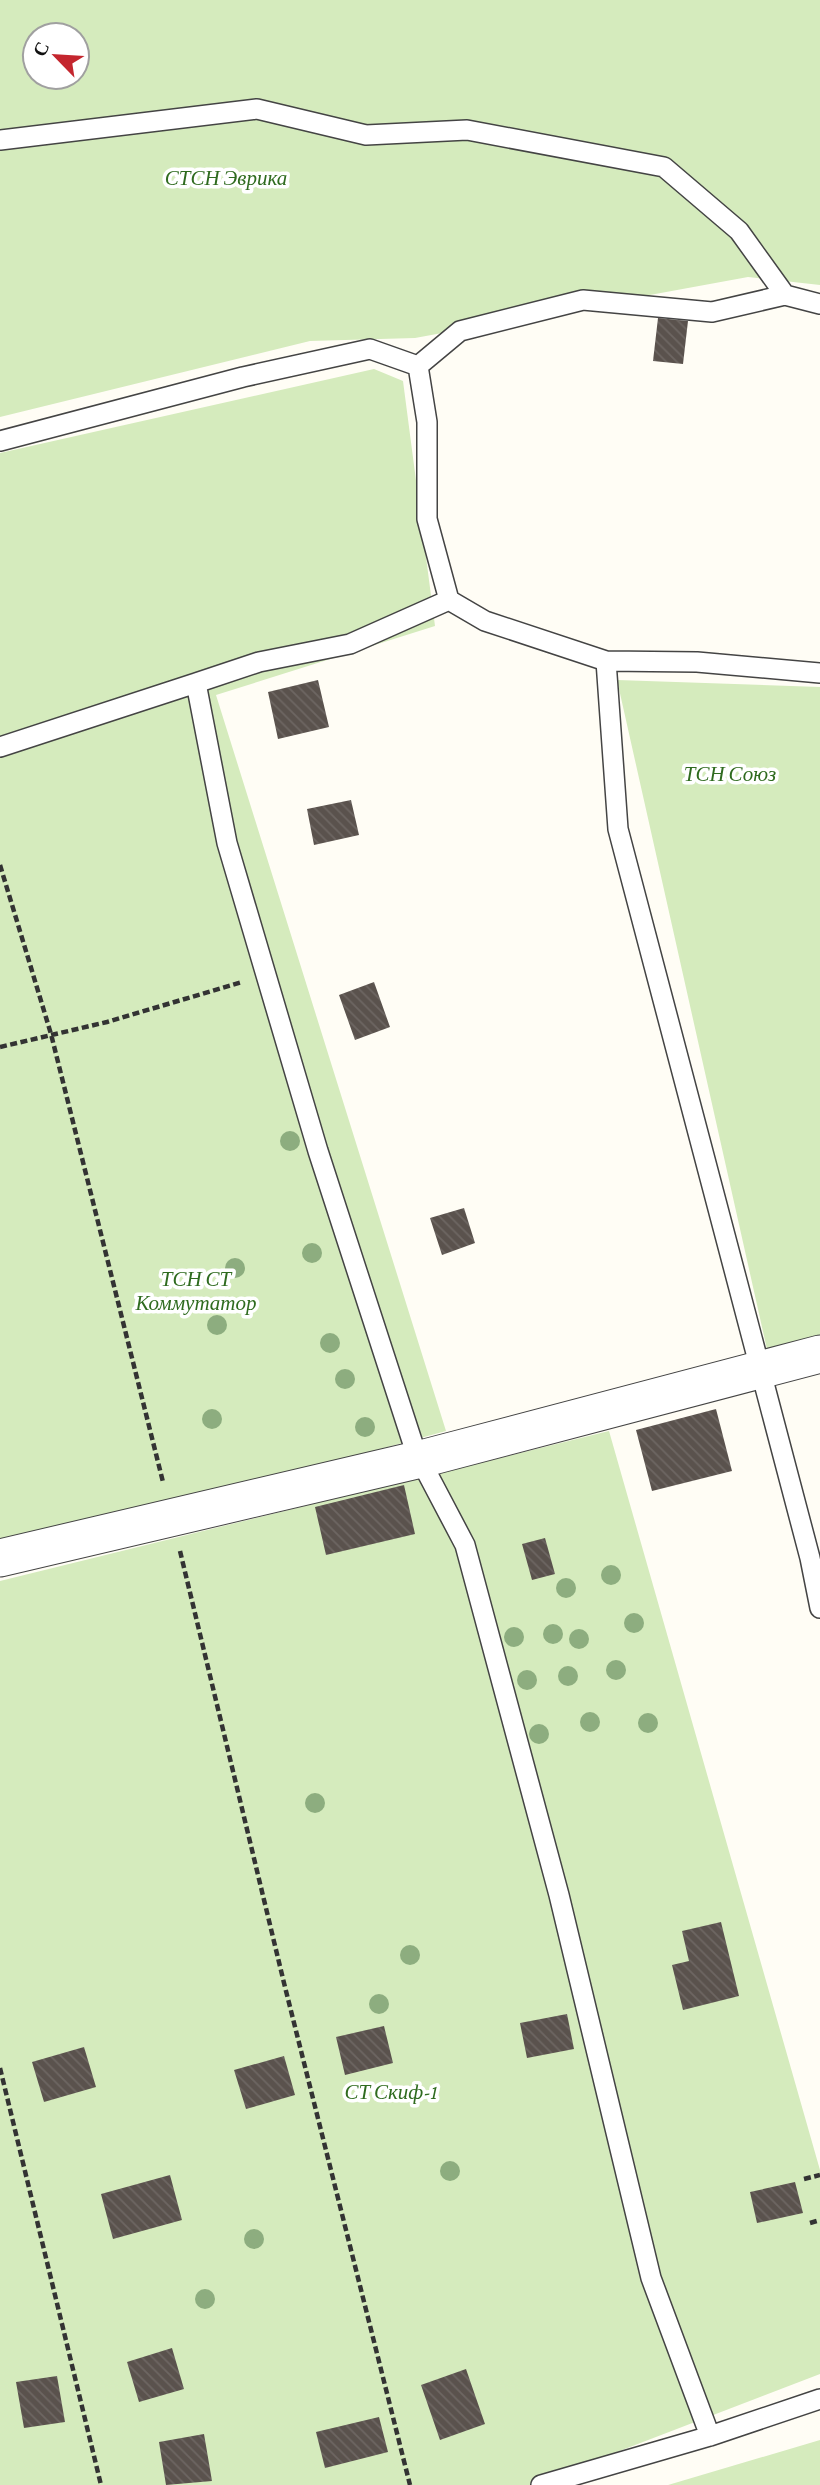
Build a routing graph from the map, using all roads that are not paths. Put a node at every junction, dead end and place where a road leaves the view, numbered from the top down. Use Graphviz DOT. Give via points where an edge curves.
graph roads {
  1 [pos="0,140"];
  2 [pos="785,295"];
  3 [pos="820,304"];
  4 [pos="418,366"];
  5 [pos="0,441"];
  6 [pos="449,600"];
  7 [pos="606,662"];
  8 [pos="820,673"];
  9 [pos="196,683"];
  10 [pos="0,747"];
  11 [pos="820,1354"];
  12 [pos="761,1370"];
  13 [pos="421,1459"];
  14 [pos="0,1559"];
  15 [pos="820,1608"];
  16 [pos="820,2399"];
  17 [pos="710,2437"];
  18 [pos="541,2485"];
  1 -- 2 [label="lane" via="257,109 366,135 467,130 664,167 739,231"];
  2 -- 3 [label="lane"];
  2 -- 4 [label="lane" via="712,312 583,300 460,331"];
  4 -- 5 [label="lane" via="370,349"];
  4 -- 6 [label="lane" via="427,422 427,519"];
  6 -- 7 [label="lane" via="485,621"];
  6 -- 9 [label="lane" via="351,643 259,662"];
  7 -- 8 [label="lane" via="697,662"];
  7 -- 12 [label="lane" via="618,829"];
  9 -- 10 [label="lane"];
  9 -- 13 [label="lane" via="227,843 318,1151"];
  11 -- 12 [label="street"];
  12 -- 13 [label="street"];
  12 -- 15 [label="lane"];
  13 -- 14 [label="street"];
  13 -- 17 [label="lane" via="465,1545 559,1895 652,2278"];
  16 -- 17 [label="lane"];
  17 -- 18 [label="lane"];
}
